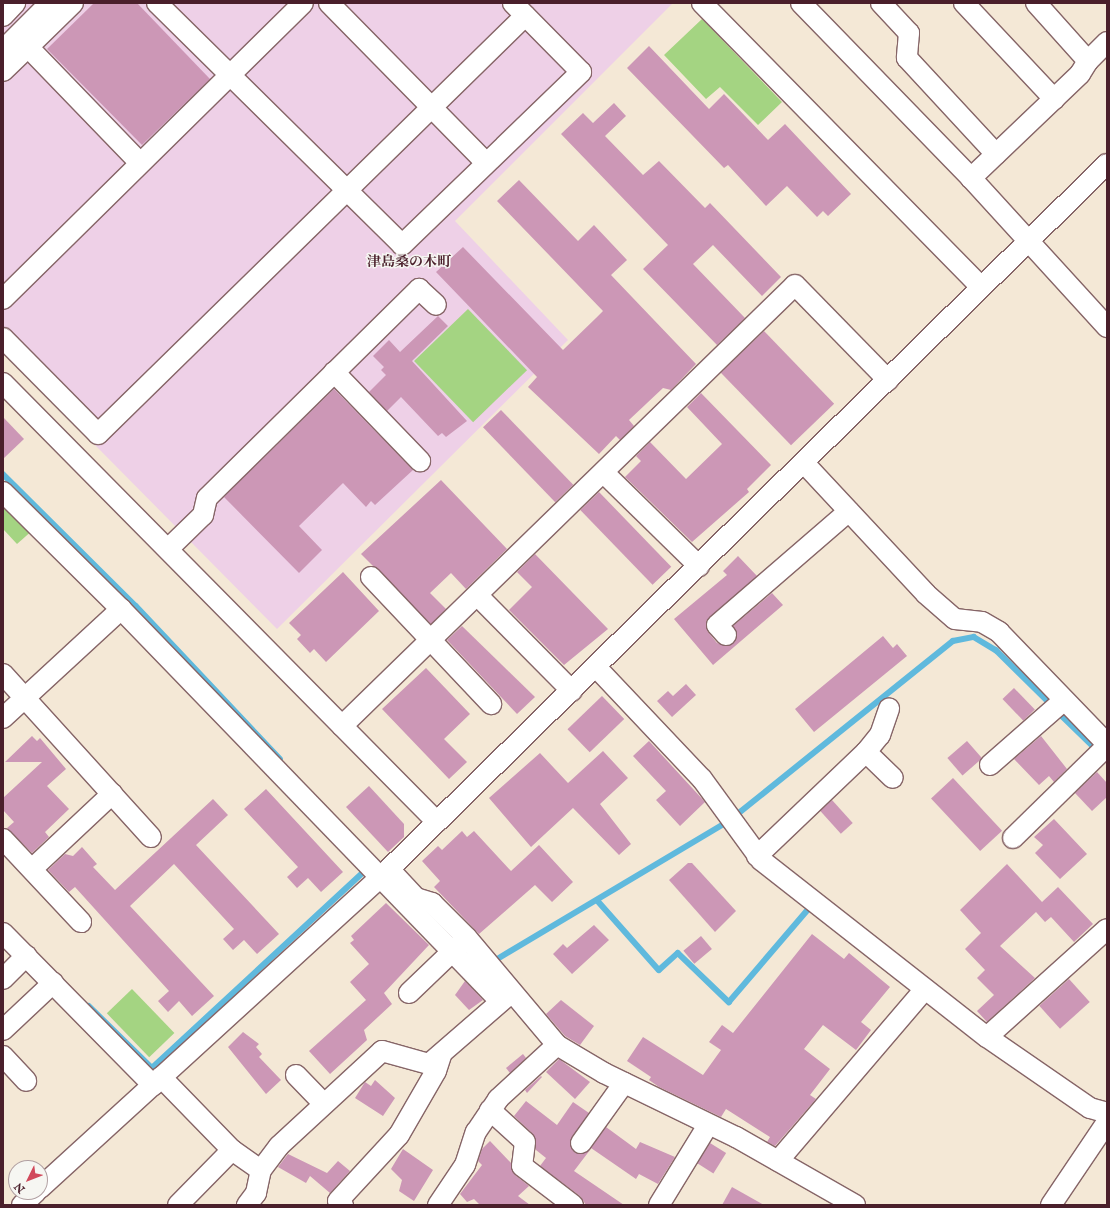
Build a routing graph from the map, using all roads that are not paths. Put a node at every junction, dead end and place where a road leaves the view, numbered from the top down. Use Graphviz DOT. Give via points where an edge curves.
graph roads {
  1 [pos="15,3"];
  2 [pos="50,3"];
  3 [pos="73,3"];
  4 [pos="157,3"];
  5 [pos="303,3"];
  6 [pos="329,3"];
  7 [pos="702,3"];
  8 [pos="801,3"];
  9 [pos="881,3"];
  10 [pos="964,3"];
  11 [pos="1036,3"];
  12 [pos="519,9"];
  13 [pos="3,16"];
  14 [pos="1107,42"];
  15 [pos="28,47"];
  16 [pos="3,50"];
  17 [pos="1088,61"];
  18 [pos="3,71"];
  19 [pos="229,75"];
  20 [pos="1054,99"];
  21 [pos="431,106"];
  22 [pos="996,154"];
  23 [pos="140,163"];
  24 [pos="486,163"];
  25 [pos="1107,164"];
  26 [pos="970,178"];
  27 [pos="345,191"];
  28 [pos="1028,241"];
  29 [pos="981,287"];
  30 [pos="3,299"];
  31 [pos="436,306"];
  32 [pos="1107,327"];
  33 [pos="3,338"];
  34 [pos="334,372"];
  35 [pos="888,380"];
  36 [pos="3,383"];
  37 [pos="420,461"];
  38 [pos="804,462"];
  39 [pos="604,473"];
  40 [pos="5,497"];
  41 [pos="849,511"];
  42 [pos="168,549"];
  43 [pos="699,566"];
  44 [pos="371,577"];
  45 [pos="479,597"];
  46 [pos="121,609"];
  47 [pos="726,636"];
  48 [pos="432,641"];
  49 [pos="596,667"];
  50 [pos="3,674"];
  51 [pos="572,691"];
  52 [pos="25,698"];
  53 [pos="1063,701"];
  54 [pos="492,704"];
  55 [pos="889,709"];
  56 [pos="3,718"];
  57 [pos="342,726"];
  58 [pos="1107,745"];
  59 [pos="866,752"];
  60 [pos="990,764"];
  61 [pos="893,778"];
  62 [pos="112,794"];
  63 [pos="437,822"];
  64 [pos="151,837"];
  65 [pos="1013,838"];
  66 [pos="3,839"];
  67 [pos="757,856"];
  68 [pos="32,870"];
  69 [pos="375,870"];
  70 [pos="81,922"];
  71 [pos="1107,929"];
  72 [pos="3,933"];
  73 [pos="467,938"];
  74 [pos="450,953"];
  75 [pos="26,956"];
  76 [pos="3,979"];
  77 [pos="53,983"];
  78 [pos="925,989"];
  79 [pos="409,993"];
  80 [pos="506,997"];
  81 [pos="3,1030"];
  82 [pos="987,1037"];
  83 [pos="557,1046"];
  84 [pos="3,1056"];
  85 [pos="441,1056"];
  86 [pos="296,1075"];
  87 [pos="26,1081"];
  88 [pos="157,1081"];
  89 [pos="624,1083"];
  90 [pos="322,1103"];
  91 [pos="490,1110"];
  92 [pos="1107,1113"];
  93 [pos="1107,1122"];
  94 [pos="708,1125"];
  95 [pos="581,1143"];
  96 [pos="232,1150"];
  97 [pos="778,1161"];
  98 [pos="261,1170"];
  99 [pos="48,1181"];
  100 [pos="178,1205"];
  101 [pos="247,1205"];
  102 [pos="344,1205"];
  103 [pos="438,1205"];
  104 [pos="573,1205"];
  105 [pos="660,1205"];
  106 [pos="855,1205"];
  107 [pos="1051,1205"];
  1 -- 13 [label="street"];
  2 -- 16 [label="street"];
  3 -- 15 [label="street"];
  4 -- 19 [label="street"];
  5 -- 19 [label="street"];
  6 -- 21 [label="street"];
  7 -- 29 [label="street"];
  8 -- 26 [label="street"];
  9 -- 22 [label="street" via="909,33 907,58"];
  10 -- 20 [label="street"];
  11 -- 17 [label="street"];
  12 -- 21 [label="street"];
  12 -- 24 [label="street" via="580,72"];
  14 -- 17 [label="street"];
  15 -- 18 [label="street"];
  15 -- 23 [label="street"];
  17 -- 20 [label="street" via="1080,74"];
  19 -- 23 [label="street"];
  19 -- 27 [label="street"];
  20 -- 22 [label="street"];
  21 -- 24 [label="street"];
  21 -- 27 [label="street"];
  22 -- 26 [label="street"];
  23 -- 30 [label="street"];
  24 -- 27 [label="street" via="402,245"];
  25 -- 28 [label="street"];
  26 -- 28 [label="street"];
  27 -- 33 [label="street" via="98,434"];
  28 -- 29 [label="street"];
  28 -- 32 [label="street"];
  29 -- 35 [label="street"];
  31 -- 34 [label="street" via="420,288"];
  34 -- 37 [label="street"];
  34 -- 42 [label="street" via="207,498 203,515"];
  35 -- 38 [label="street"];
  35 -- 39 [label="street" via="795,285"];
  36 -- 42 [label="street"];
  38 -- 41 [label="street"];
  38 -- 43 [label="street"];
  39 -- 43 [label="street"];
  39 -- 45 [label="street"];
  40 -- 46 [label="street"];
  41 -- 47 [label="street" via="778,581 717,625"];
  41 -- 53 [label="street" via="926,594 955,619 982,622 999,632"];
  42 -- 57 [label="street"];
  43 -- 49 [label="street"];
  44 -- 48 [label="street"];
  45 -- 48 [label="street"];
  45 -- 51 [label="street"];
  46 -- 52 [label="street"];
  46 -- 69 [label="street"];
  48 -- 54 [label="street"];
  48 -- 57 [label="street"];
  49 -- 51 [label="street"];
  49 -- 67 [label="street" via="702,779 733,818"];
  50 -- 52 [label="street"];
  51 -- 63 [label="street"];
  52 -- 56 [label="street"];
  52 -- 62 [label="street"];
  53 -- 58 [label="street"];
  53 -- 60 [label="street"];
  55 -- 59 [label="street" via="880,735"];
  57 -- 63 [label="street"];
  58 -- 65 [label="street"];
  59 -- 61 [label="street"];
  59 -- 67 [label="street"];
  62 -- 64 [label="street"];
  62 -- 68 [label="street"];
  63 -- 69 [label="street"];
  66 -- 68 [label="street"];
  67 -- 78 [label="street"];
  68 -- 70 [label="street"];
  69 -- 73 [label="street" via="416,898 432,903"];
  69 -- 74 [label="street"];
  69 -- 88 [label="street"];
  71 -- 82 [label="street"];
  72 -- 75 [label="street"];
  73 -- 74 [label="street"];
  73 -- 80 [label="street"];
  74 -- 79 [label="street"];
  74 -- 80 [label="street"];
  75 -- 76 [label="street"];
  75 -- 77 [label="street"];
  77 -- 81 [label="street"];
  77 -- 88 [label="street"];
  78 -- 82 [label="street"];
  78 -- 97 [label="street"];
  80 -- 83 [label="street"];
  80 -- 85 [label="street"];
  82 -- 92 [label="street" via="1090,1108"];
  83 -- 89 [label="street"];
  83 -- 91 [label="street" via="498,1099"];
  84 -- 87 [label="street"];
  85 -- 90 [label="street" via="429,1064 382,1051"];
  85 -- 102 [label="street" via="436,1071 399,1135 338,1201"];
  86 -- 90 [label="street"];
  88 -- 96 [label="street"];
  88 -- 99 [label="street"];
  89 -- 94 [label="street"];
  89 -- 95 [label="street"];
  90 -- 98 [label="street" via="279,1146"];
  91 -- 103 [label="street" via="476,1132 465,1165"];
  91 -- 104 [label="street" via="525,1142 522,1166"];
  93 -- 107 [label="street"];
  94 -- 97 [label="street"];
  94 -- 105 [label="street"];
  96 -- 98 [label="street"];
  96 -- 100 [label="street"];
  97 -- 106 [label="street"];
  98 -- 101 [label="street" via="256,1193"];
}
